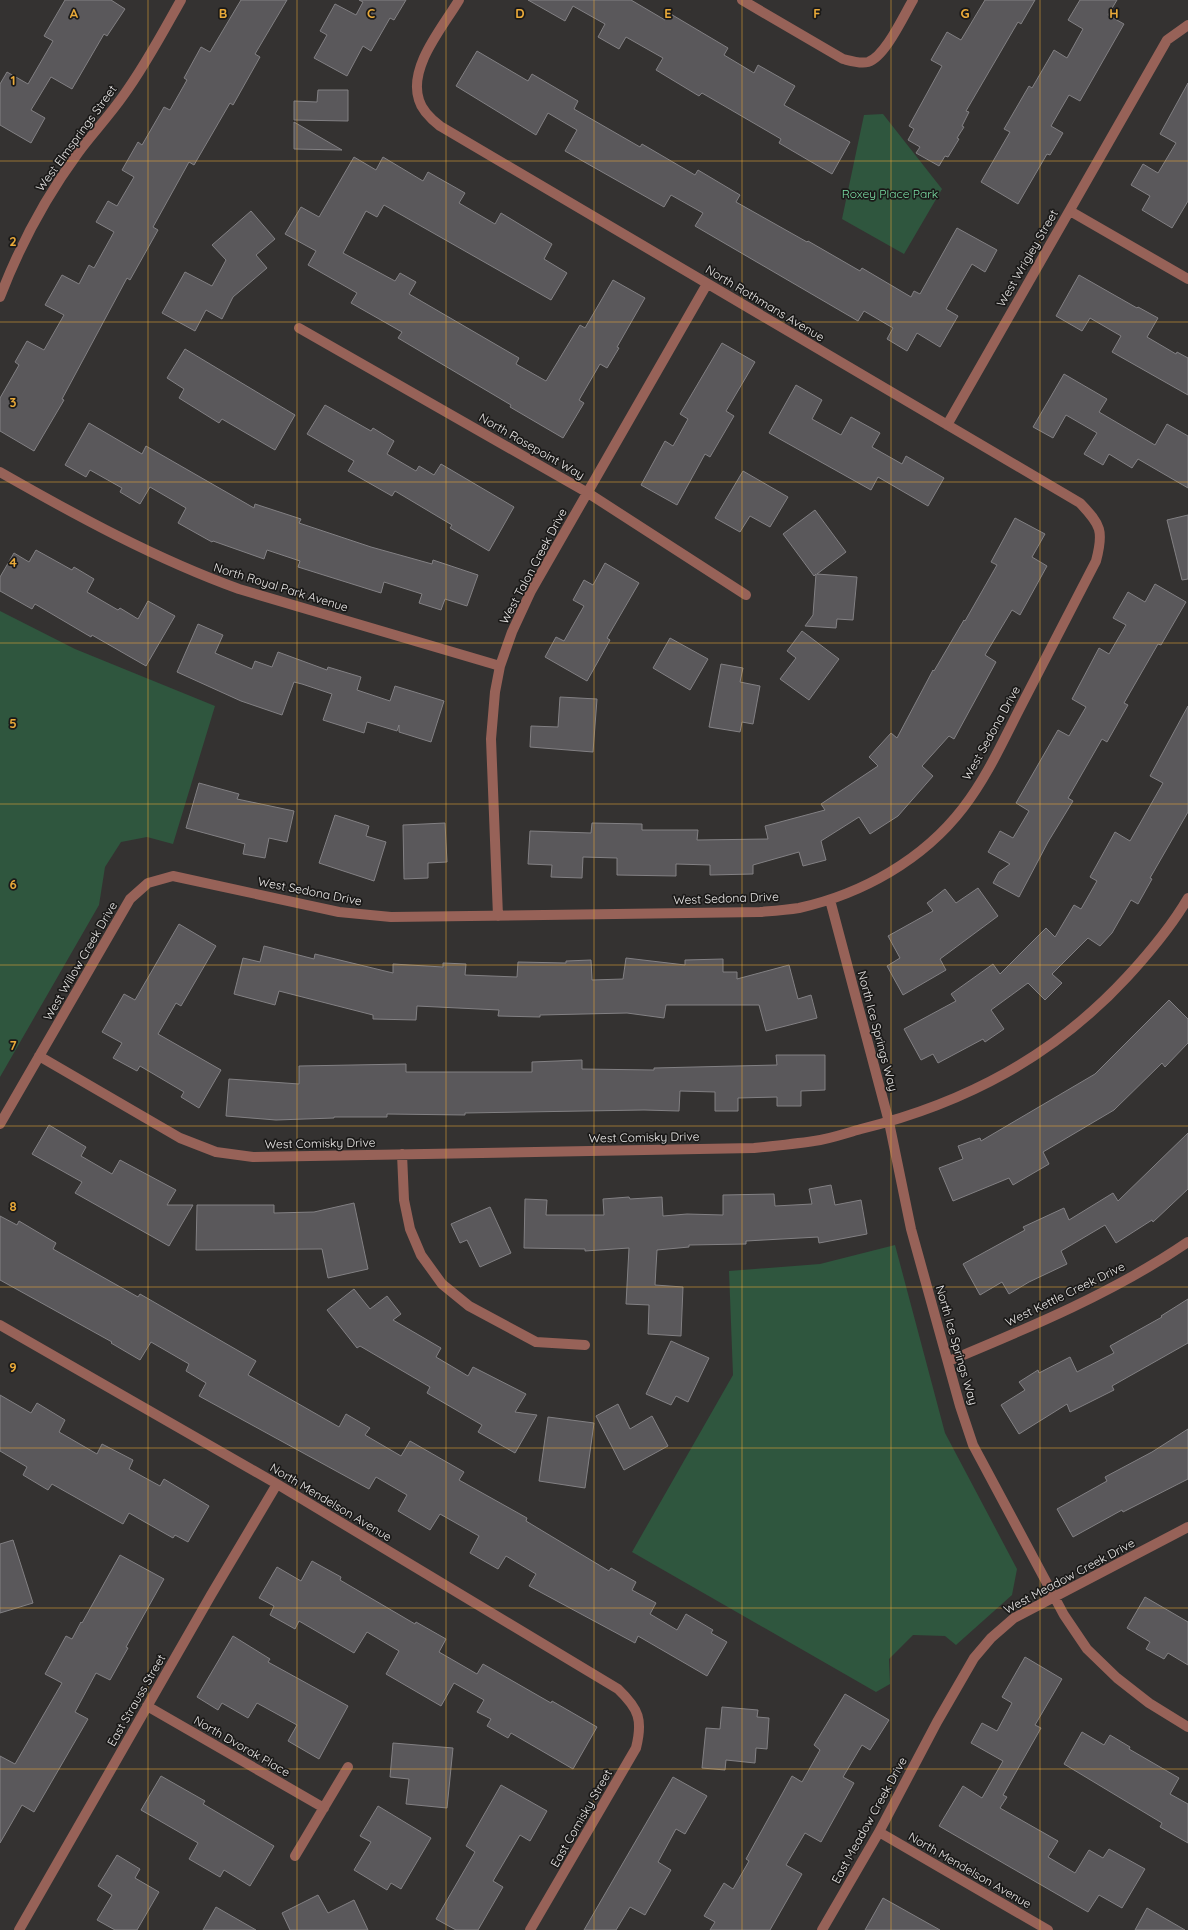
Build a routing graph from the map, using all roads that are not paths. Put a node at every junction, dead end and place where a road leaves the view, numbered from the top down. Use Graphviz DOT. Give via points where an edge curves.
graph roads {
  1 [pos="181,0"];
  2 [pos="459,0"];
  3 [pos="742,0"];
  4 [pos="913,0"];
  5 [pos="1188,25"];
  6 [pos="1070,211"];
  7 [pos="1188,279"];
  8 [pos="707,284"];
  9 [pos="0,297"];
  10 [pos="299,328"];
  11 [pos="947,425"];
  12 [pos="0,472"];
  13 [pos="588,493"];
  14 [pos="1100,528"];
  15 [pos="746,595"];
  16 [pos="500,666"];
  17 [pos="148,882"];
  18 [pos="1188,898"];
  19 [pos="830,900"];
  20 [pos="498,916"];
  21 [pos="39,1056"];
  22 [pos="889,1122"];
  23 [pos="0,1124"];
  24 [pos="402,1154"];
  25 [pos="1188,1242"];
  26 [pos="0,1325"];
  27 [pos="585,1345"];
  28 [pos="949,1360"];
  29 [pos="276,1484"];
  30 [pos="1188,1528"];
  31 [pos="1056,1597"];
  32 [pos="147,1706"];
  33 [pos="639,1714"];
  34 [pos="937,1722"];
  35 [pos="1188,1727"];
  36 [pos="348,1767"];
  37 [pos="324,1808"];
  38 [pos="879,1832"];
  39 [pos="295,1856"];
  40 [pos="19,1930"];
  41 [pos="530,1930"];
  42 [pos="822,1930"];
  43 [pos="1048,1930"];
  1 -- 9 [label="street, West Elmsprings Street" via="140,71 79,152 33,222"];
  2 -- 8 [label="street, North Rothmans Avenue" via="420,64 417,81 419,100 427,115 440,126"];
  3 -- 4 [label="street" via="843,59 855,62 868,62 880,54"];
  5 -- 6 [label="street, West Wrigley Street" via="1167,40"];
  6 -- 7 [label="street"];
  6 -- 11 [label="street, West Wrigley Street"];
  8 -- 11 [label="street, North Rothmans Avenue"];
  8 -- 13 [label="street, West Talon Creek Drive"];
  10 -- 13 [label="street, North Rosepoint Way"];
  11 -- 14 [label="street, North Rothmans Avenue" via="1080,503"];
  12 -- 16 [label="street, North Royal Park Avenue" via="153,553 208,578"];
  13 -- 15 [label="street, North Rosepoint Way"];
  13 -- 16 [label="street, West Talon Creek Drive" via="531,591"];
  14 -- 19 [label="street, West Sedona Drive" via="1101,542 1096,561 987,772 963,808 936,838 904,864 869,885"];
  16 -- 20 [label="street, West Talon Creek Drive" via="491,739"];
  17 -- 20 [label="street, West Sedona Drive" via="173,876 339,912 365,915"];
  17 -- 21 [label="street, West Willow Creek Drive" via="130,899"];
  18 -- 22 [label="street, West Comisky Drive" via="1151,952 1082,1021 1054,1043 1001,1077 944,1104"];
  19 -- 20 [label="street, West Sedona Drive" via="797,908 760,912"];
  19 -- 22 [label="street, North Ice Springs Way"];
  21 -- 23 [label="street, West Willow Creek Drive"];
  21 -- 24 [label="street, West Comisky Drive" via="180,1138 216,1152 253,1157"];
  22 -- 24 [label="street, West Comisky Drive" via="816,1141 754,1148"];
  22 -- 28 [label="street, North Ice Springs Way" via="911,1229"];
  24 -- 27 [label="street" via="404,1200 410,1229 421,1255 442,1284 469,1306 536,1342"];
  25 -- 28 [label="street, West Kettle Creek Drive" via="1153,1266 1043,1321"];
  26 -- 29 [label="street, North Mendelson Avenue"];
  28 -- 31 [label="street, North Ice Springs Way" via="973,1445"];
  29 -- 32 [label="street, East Strauss Street"];
  29 -- 33 [label="street, North Mendelson Avenue" via="618,1689 630,1699"];
  30 -- 31 [label="street, West Meadow Creek Drive"];
  31 -- 34 [label="street, West Meadow Creek Drive" via="1014,1618 982,1647"];
  31 -- 35 [label="street, North Ice Springs Way" via="1064,1615 1087,1649 1117,1678 1149,1703"];
  32 -- 37 [label="street, North Dvorak Place"];
  32 -- 40 [label="street, East Strauss Street"];
  33 -- 41 [label="street, East Comisky Street" via="640,1730 636,1748"];
  34 -- 38 [label="street, East Meadow Creek Drive"];
  36 -- 37 [label="street"];
  37 -- 39 [label="street"];
  38 -- 42 [label="street, East Meadow Creek Drive"];
  38 -- 43 [label="street, North Mendelson Avenue"];
}
